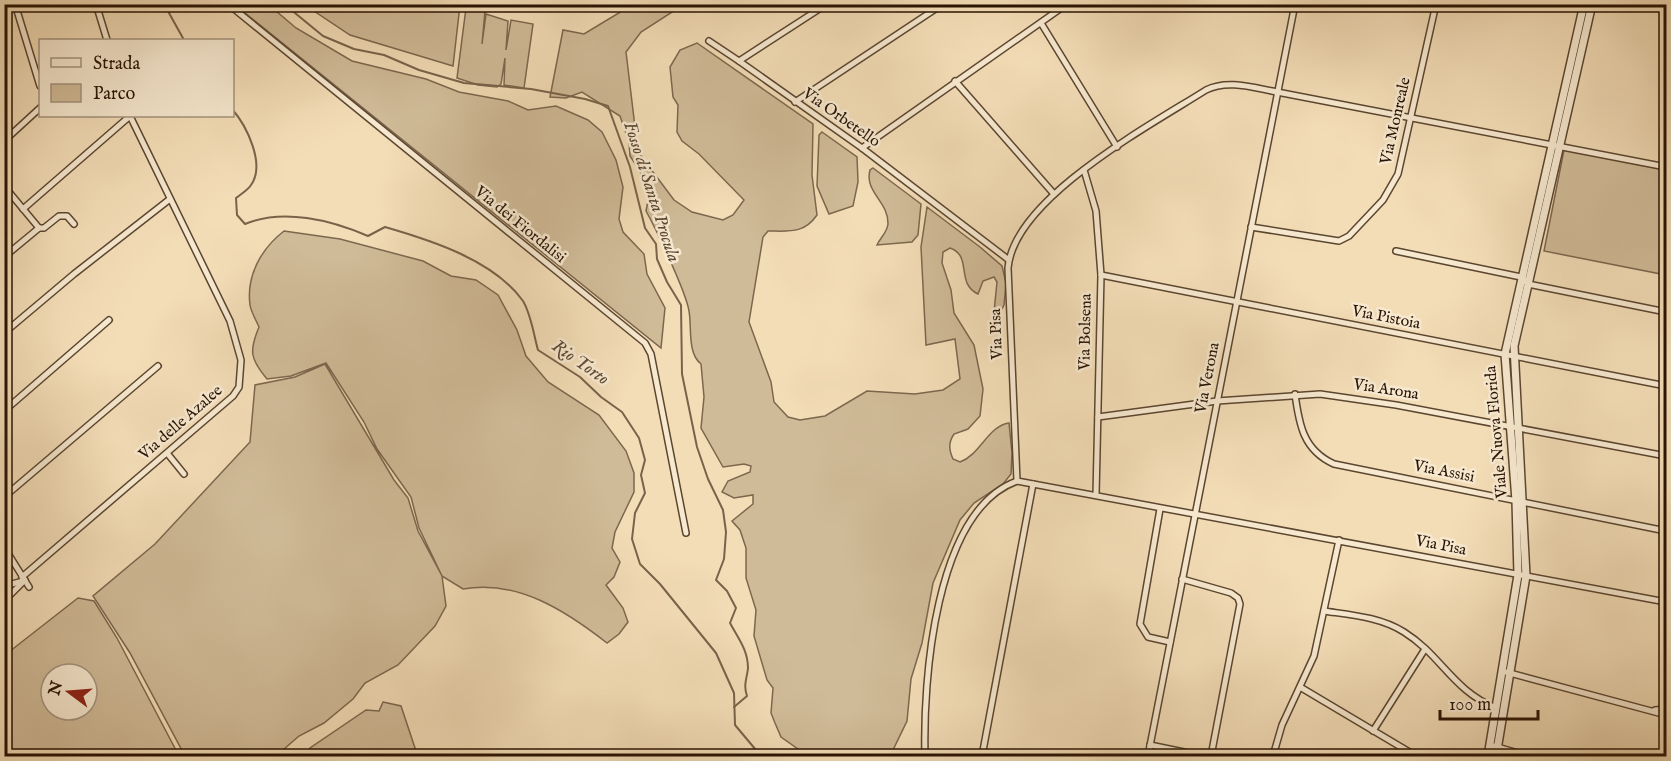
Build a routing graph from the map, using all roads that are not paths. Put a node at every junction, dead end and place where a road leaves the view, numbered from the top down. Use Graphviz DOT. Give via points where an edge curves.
graph roads {
  1 [pos="15,4"];
  2 [pos="96,4"];
  3 [pos="228,4"];
  4 [pos="827,4"];
  5 [pos="943,4"];
  6 [pos="1067,4"];
  7 [pos="1295,4"];
  8 [pos="1436,4"];
  9 [pos="1584,4"];
  10 [pos="1592,4"];
  11 [pos="1041,23"];
  12 [pos="107,39"];
  13 [pos="709,41"];
  14 [pos="739,61"];
  15 [pos="955,81"];
  16 [pos="39,83"];
  17 [pos="1277,92"];
  18 [pos="795,102"];
  19 [pos="39,109"];
  20 [pos="129,117"];
  21 [pos="130,117"];
  22 [pos="1411,119"];
  23 [pos="4,141"];
  24 [pos="1556,146"];
  25 [pos="1117,147"];
  26 [pos="862,148"];
  27 [pos="1666,167"];
  28 [pos="1084,170"];
  29 [pos="4,186"];
  30 [pos="1054,194"];
  31 [pos="170,199"];
  32 [pos="24,209"];
  33 [pos="74,224"];
  34 [pos="1251,227"];
  35 [pos="39,228"];
  36 [pos="1536,231"];
  37 [pos="1396,251"];
  38 [pos="4,257"];
  39 [pos="1009,260"];
  40 [pos="1101,275"];
  41 [pos="1521,277"];
  42 [pos="1528,284"];
  43 [pos="1237,303"];
  44 [pos="1666,312"];
  45 [pos="109,321"];
  46 [pos="4,333"];
  47 [pos="1505,354"];
  48 [pos="1514,356"];
  49 [pos="158,366"];
  50 [pos="1666,386"];
  51 [pos="1295,394"];
  52 [pos="1217,401"];
  53 [pos="4,411"];
  54 [pos="1098,417"];
  55 [pos="1514,427"];
  56 [pos="167,453"];
  57 [pos="1666,456"];
  58 [pos="184,474"];
  59 [pos="1017,481"];
  60 [pos="1033,484"];
  61 [pos="1096,495"];
  62 [pos="4,497"];
  63 [pos="1520,502"];
  64 [pos="1160,508"];
  65 [pos="1194,514"];
  66 [pos="1666,531"];
  67 [pos="686,533"];
  68 [pos="1339,540"];
  69 [pos="4,547"];
  70 [pos="1522,575"];
  71 [pos="23,578"];
  72 [pos="1182,579"];
  73 [pos="4,586"];
  74 [pos="29,586"];
  75 [pos="4,601"];
  76 [pos="1666,602"];
  77 [pos="1324,611"];
  78 [pos="1170,642"];
  79 [pos="1425,649"];
  80 [pos="1506,672"];
  81 [pos="1300,687"];
  82 [pos="1496,708"];
  83 [pos="1666,709"];
  84 [pos="1653,710"];
  85 [pos="1666,715"];
  86 [pos="1373,731"];
  87 [pos="1150,745"];
  88 [pos="1494,746"];
  89 [pos="925,756"];
  90 [pos="982,756"];
  91 [pos="1148,756"];
  92 [pos="1203,756"];
  93 [pos="1212,756"];
  94 [pos="1273,756"];
  95 [pos="1416,756"];
  96 [pos="1488,756"];
  97 [pos="1496,756"];
  98 [pos="1528,756"];
  1 -- 16 [label="street"];
  2 -- 12 [label="street"];
  3 -- 67 [label="street, Via dei Fiordalisi" via="645,343 651,354"];
  4 -- 14 [label="street"];
  5 -- 18 [label="street"];
  6 -- 11 [label="street"];
  7 -- 17 [label="street, Via Verona"];
  8 -- 22 [label="street, Via Monreale"];
  9 -- 24 [label="street, Viale Nuova Florida"];
  10 -- 24 [label="street, Viale Nuova Florida"];
  11 -- 15 [label="street"];
  11 -- 25 [label="street"];
  13 -- 14 [label="street, Via Orbetello"];
  14 -- 18 [label="street, Via Orbetello"];
  15 -- 26 [label="street"];
  15 -- 30 [label="street"];
  17 -- 22 [label="street, Via Pisa"];
  17 -- 25 [label="street, Via Pisa" via="1216,86"];
  17 -- 34 [label="street, Via Verona"];
  18 -- 26 [label="street, Via Orbetello"];
  19 -- 23 [label="street"];
  20 -- 32 [label="street"];
  21 -- 31 [label="street, Via delle Azalee"];
  22 -- 24 [label="street, Via Pisa"];
  22 -- 34 [label="street, Via Monreale" via="1393,185 1344,239 1334,242"];
  24 -- 27 [label="street, Via Pisa"];
  24 -- 36 [label="street, Viale Nuova Florida"];
  25 -- 28 [label="street, Via Pisa"];
  26 -- 39 [label="street, Via Orbetello"];
  28 -- 30 [label="street, Via Pisa"];
  28 -- 40 [label="street, Via Bolsena" via="1096,211"];
  29 -- 32 [label="street"];
  30 -- 39 [label="street, Via Pisa" via="1024,228"];
  31 -- 46 [label="street"];
  31 -- 56 [label="street, Via delle Azalee" via="227,313 241,368 236,393"];
  32 -- 35 [label="street"];
  33 -- 35 [label="street" via="63,215"];
  34 -- 43 [label="street, Via Verona"];
  35 -- 38 [label="street"];
  36 -- 41 [label="street, Viale Nuova Florida"];
  36 -- 42 [label="street, Viale Nuova Florida"];
  37 -- 41 [label="street"];
  39 -- 59 [label="street, Via Pisa"];
  40 -- 43 [label="street, Via Pistoia"];
  40 -- 54 [label="street, Via Bolsena"];
  41 -- 42 [label="street"];
  41 -- 47 [label="street, Viale Nuova Florida"];
  42 -- 44 [label="street"];
  42 -- 48 [label="street, Viale Nuova Florida"];
  43 -- 47 [label="street, Via Pistoia"];
  43 -- 52 [label="street, Via Verona"];
  45 -- 53 [label="street"];
  47 -- 48 [label="street, Via Pistoia"];
  47 -- 55 [label="street, Viale Nuova Florida"];
  48 -- 50 [label="street, Via Pistoia"];
  48 -- 55 [label="street, Viale Nuova Florida"];
  49 -- 62 [label="street"];
  51 -- 52 [label="street, Via Arona"];
  51 -- 55 [label="street, Via Arona" via="1361,399"];
  51 -- 63 [label="street, Via Assisi" via="1305,439 1327,460"];
  52 -- 54 [label="street, Via Arona"];
  52 -- 65 [label="street, Via Verona"];
  54 -- 61 [label="street, Via Bolsena"];
  55 -- 57 [label="street, Via Arona"];
  55 -- 63 [label="street, Viale Nuova Florida"];
  56 -- 58 [label="street"];
  56 -- 71 [label="street, Via delle Azalee"];
  59 -- 60 [label="street, Via Pisa"];
  59 -- 89 [label="street" via="995,493 980,510 960,543 943,584 935,612 927,675"];
  60 -- 61 [label="street, Via Pisa"];
  60 -- 90 [label="street"];
  61 -- 64 [label="street, Via Pisa"];
  63 -- 66 [label="street, Via Assisi"];
  63 -- 70 [label="street, Viale Nuova Florida"];
  64 -- 65 [label="street, Via Pisa"];
  64 -- 78 [label="street" via="1140,624 1148,637"];
  65 -- 68 [label="street, Via Pisa"];
  65 -- 72 [label="street, Via Verona"];
  68 -- 70 [label="street, Via Pisa"];
  68 -- 77 [label="street"];
  69 -- 71 [label="street"];
  70 -- 76 [label="street, Via Pisa"];
  70 -- 80 [label="street, Viale Nuova Florida"];
  71 -- 73 [label="street"];
  71 -- 74 [label="street"];
  71 -- 75 [label="street, Via delle Azalee"];
  72 -- 78 [label="street, Via Verona"];
  72 -- 93 [label="street" via="1231,593 1240,604"];
  77 -- 79 [label="street" via="1385,623 1406,633"];
  77 -- 81 [label="street" via="1314,656"];
  78 -- 87 [label="street, Via Verona"];
  79 -- 82 [label="street" via="1469,695"];
  79 -- 86 [label="street"];
  80 -- 82 [label="street, Viale Nuova Florida"];
  80 -- 84 [label="street"];
  80 -- 88 [label="street, Viale Nuova Florida"];
  81 -- 86 [label="street"];
  81 -- 94 [label="street" via="1280,729"];
  82 -- 88 [label="street, Viale Nuova Florida"];
  83 -- 84 [label="street"];
  84 -- 85 [label="street"];
  86 -- 95 [label="street"];
  87 -- 91 [label="street, Via Verona"];
  87 -- 92 [label="street"];
  88 -- 96 [label="street, Viale Nuova Florida"];
  88 -- 97 [label="street, Viale Nuova Florida"];
  88 -- 98 [label="street"];
}
